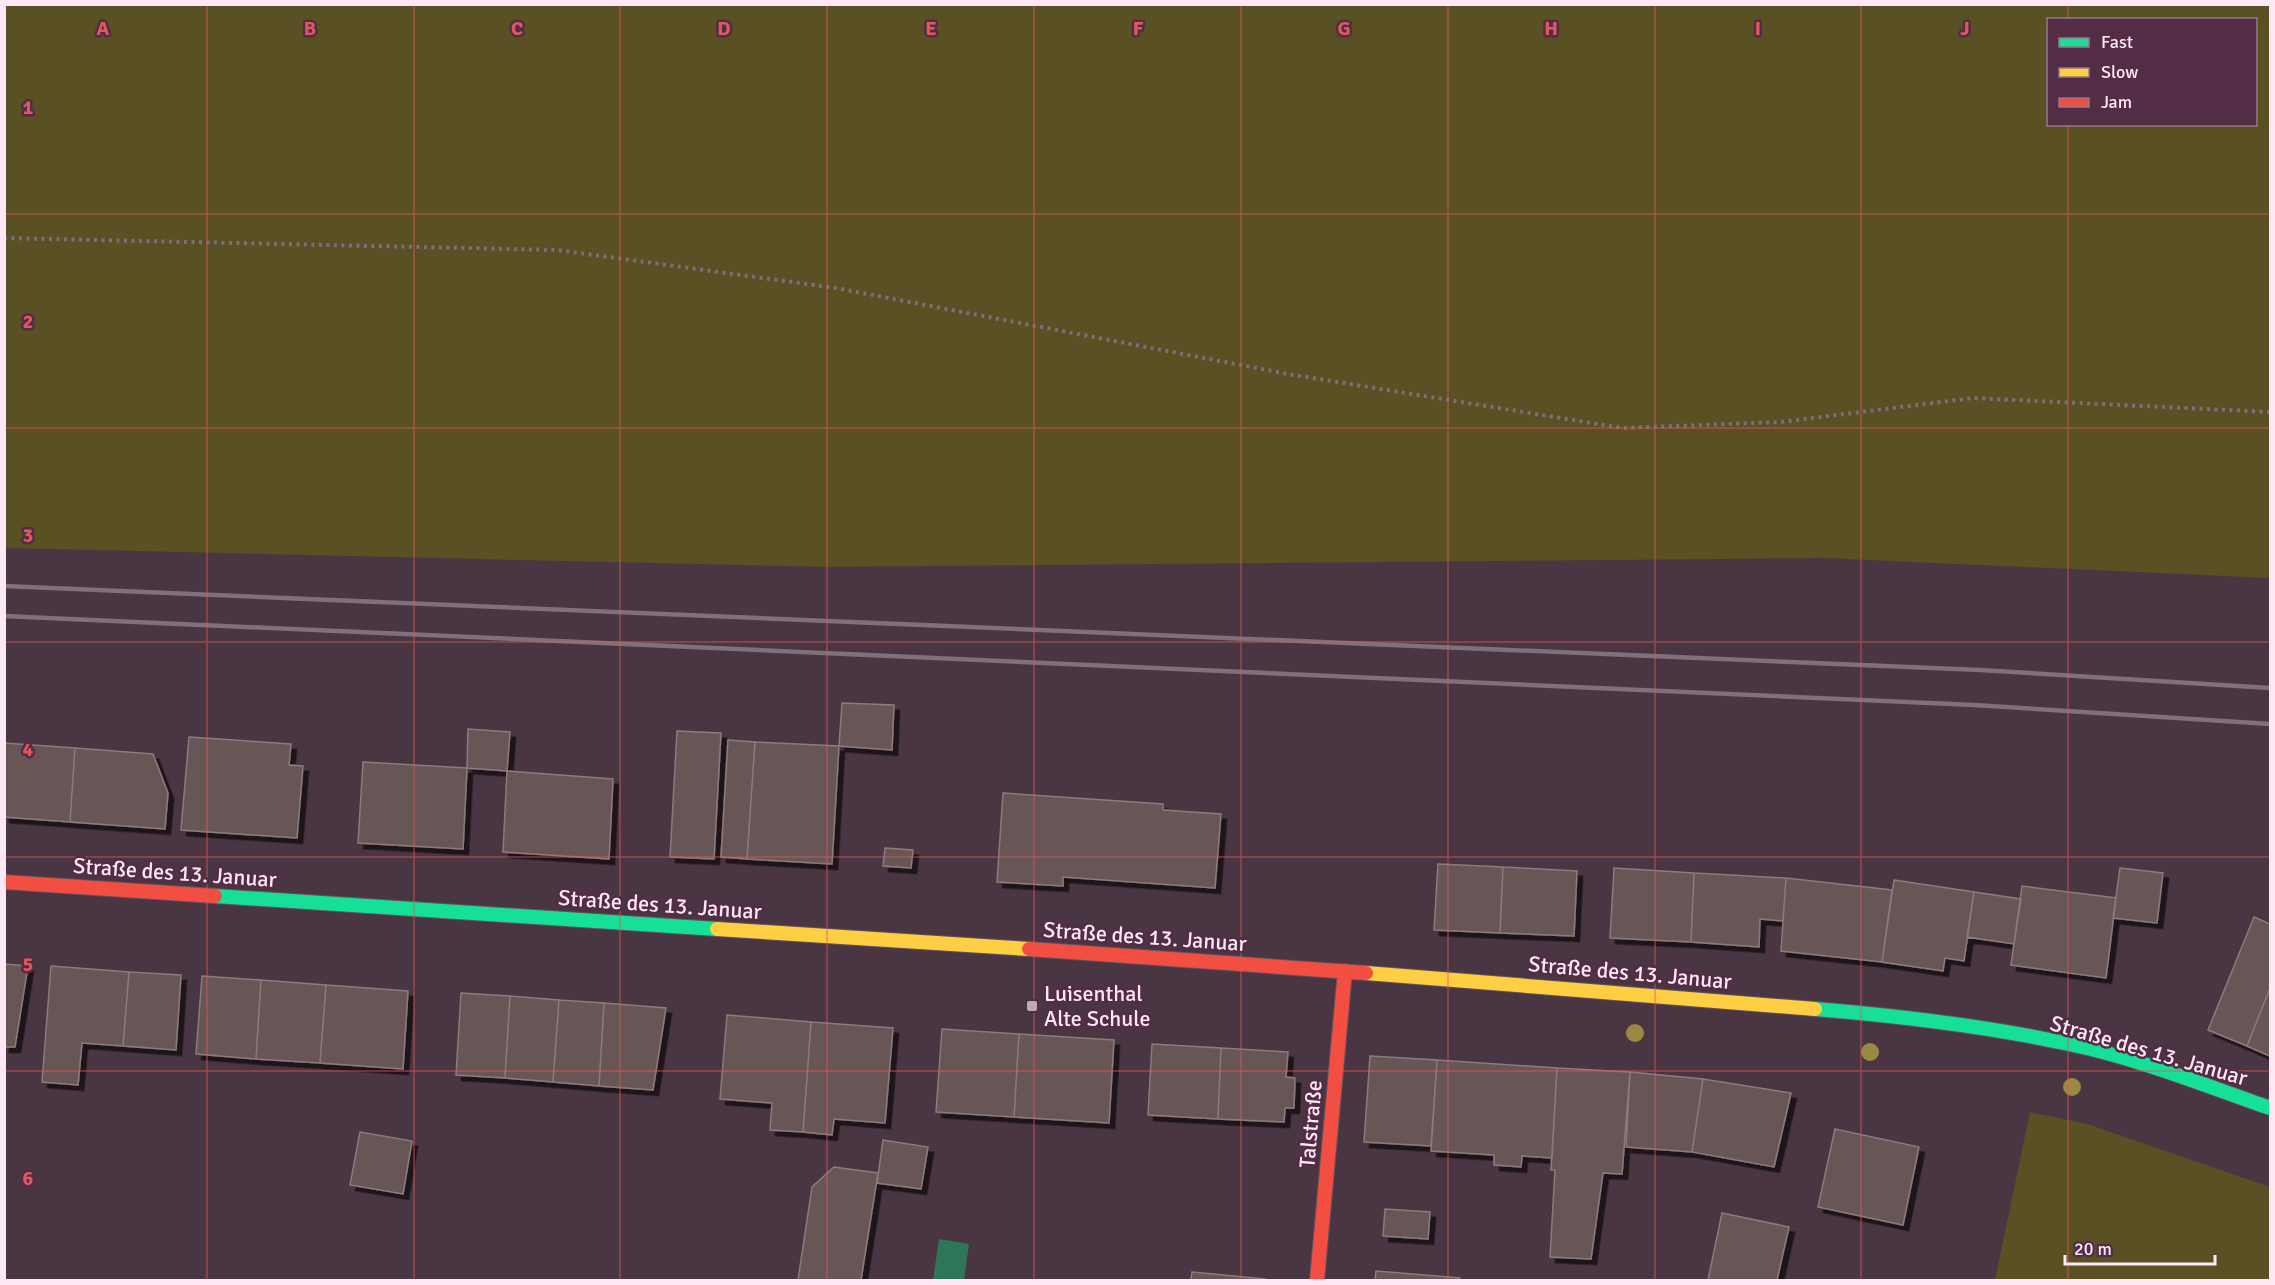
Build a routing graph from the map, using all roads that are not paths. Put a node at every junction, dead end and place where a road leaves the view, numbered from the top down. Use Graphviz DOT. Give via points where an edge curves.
graph roads {
  1 [pos="4,882"];
  2 [pos="1345,971"];
  3 [pos="2271,1108"];
  4 [pos="1317,1281"];
  1 -- 2 [label="main road, Straße des 13. Januar"];
  2 -- 3 [label="main road, Straße des 13. Januar" via="1887,1015 2070,1044"];
  2 -- 4 [label="main road, Talstraße"];
}
